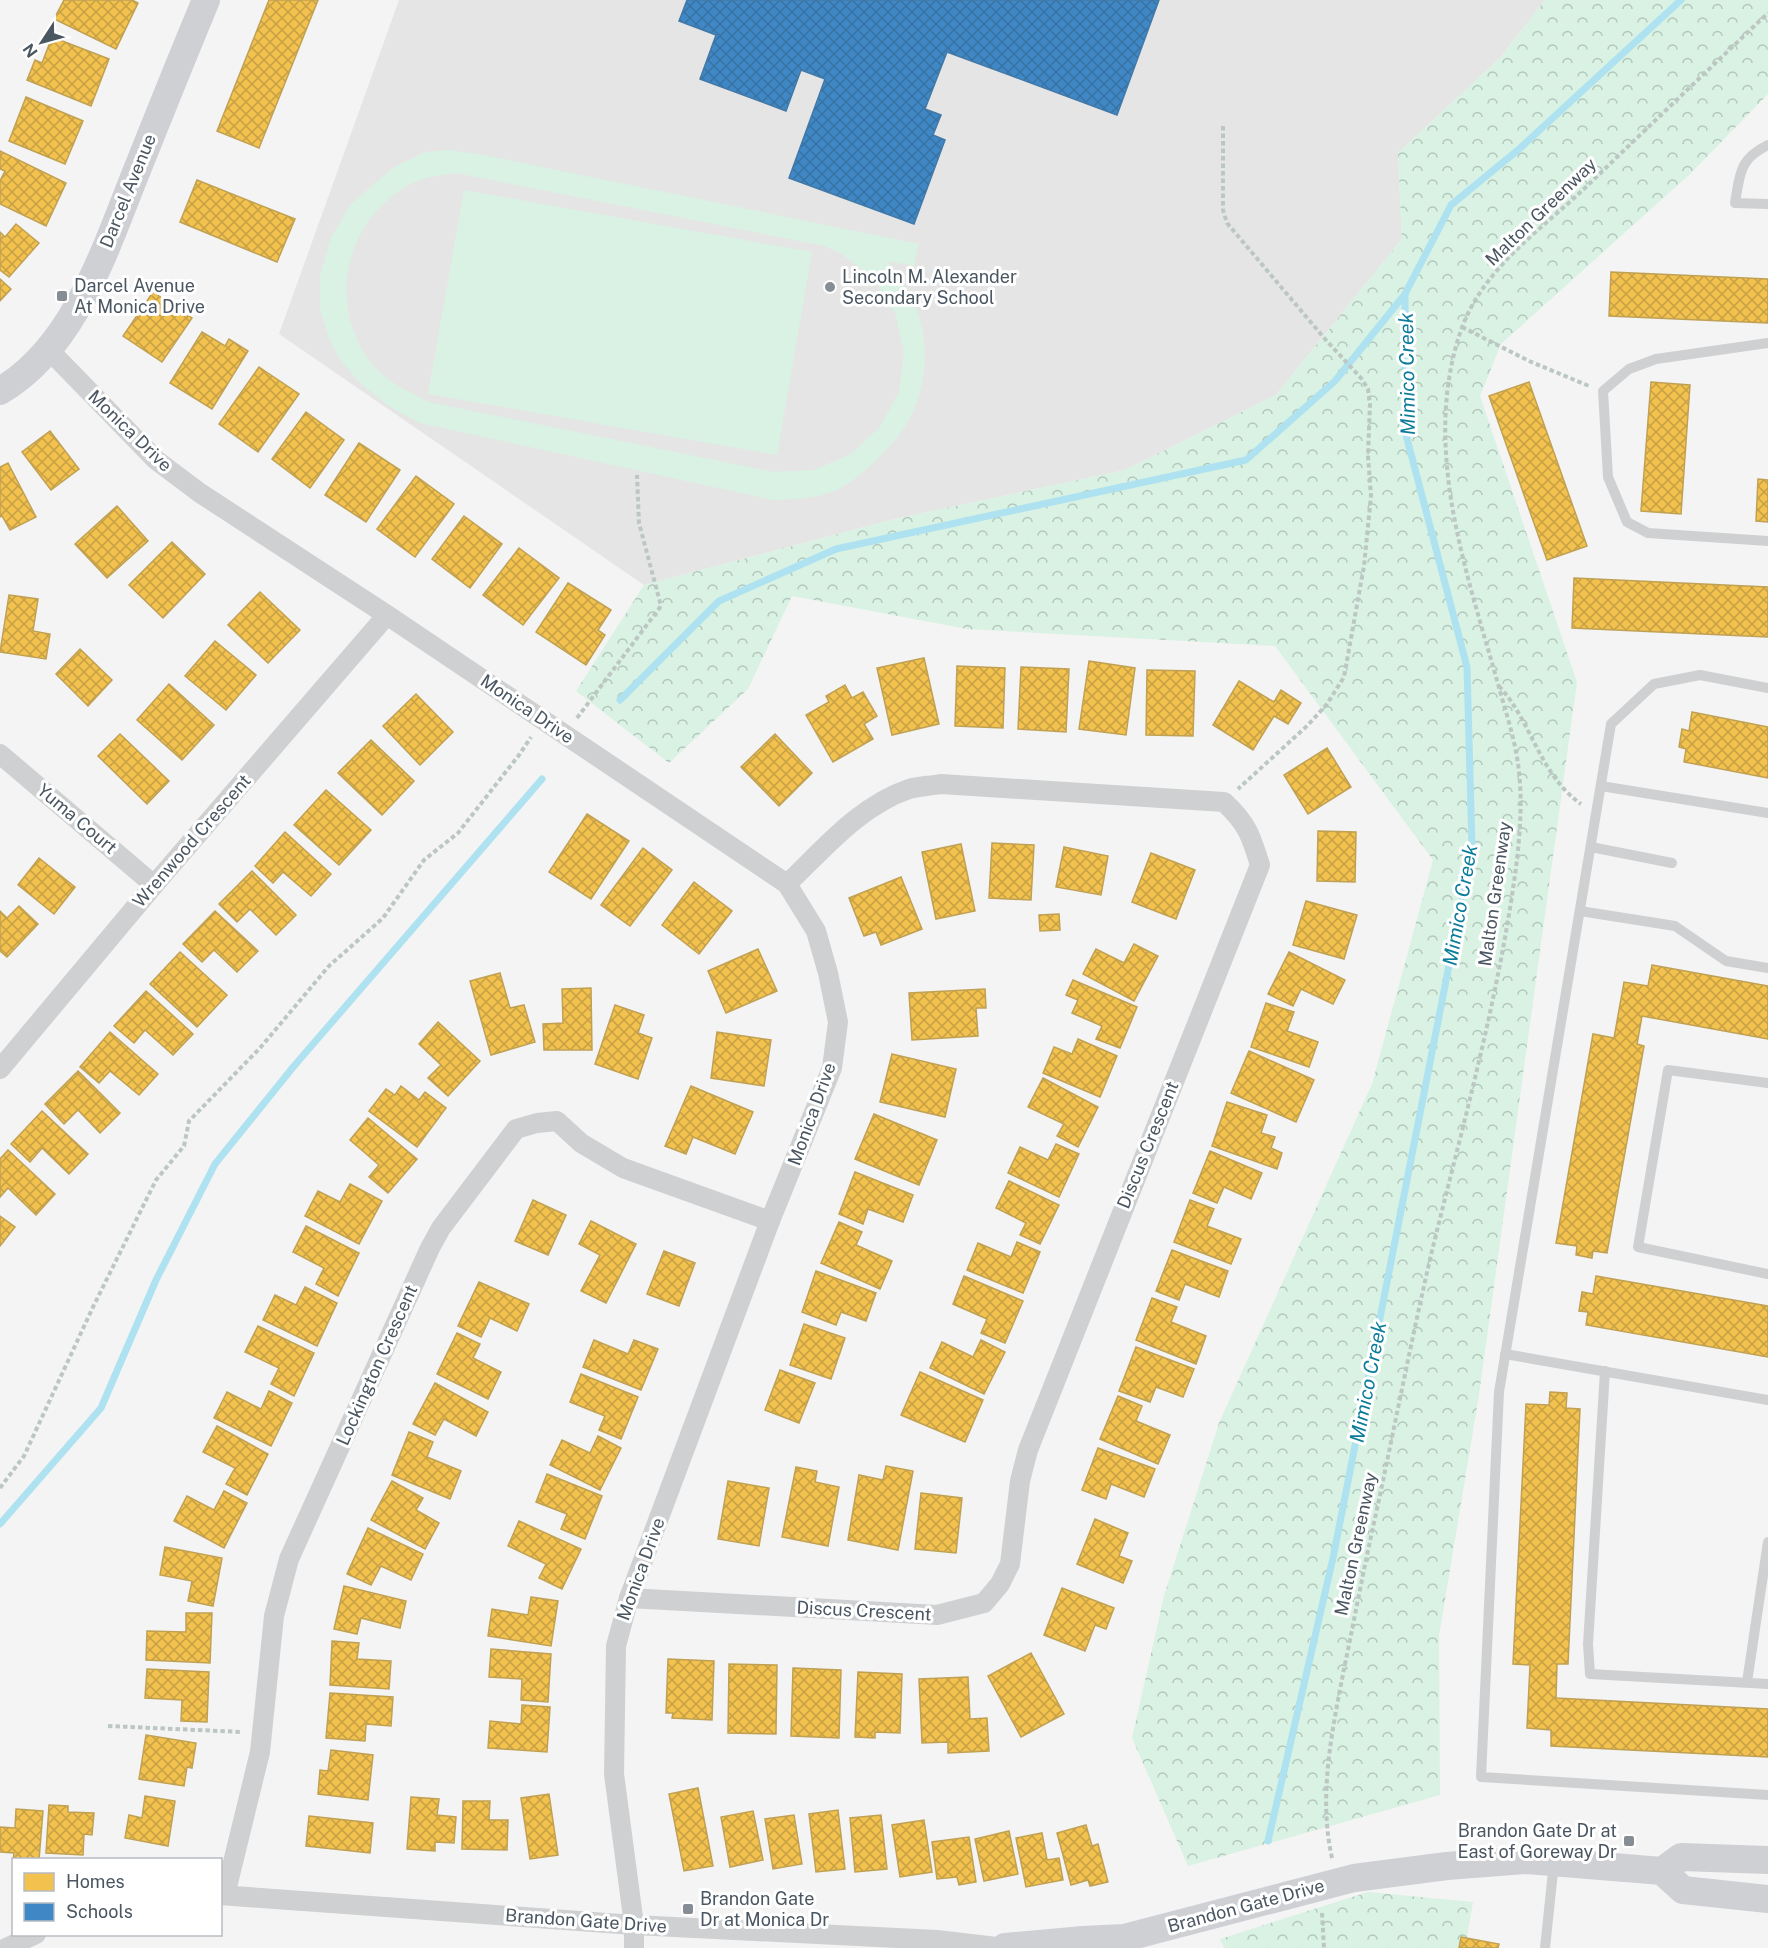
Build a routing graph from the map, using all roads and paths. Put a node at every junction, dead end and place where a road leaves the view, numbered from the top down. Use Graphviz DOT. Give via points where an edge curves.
graph roads {
  1 [pos="206,0"];
  2 [pos="1768,14"];
  3 [pos="1223,126"];
  4 [pos="1768,145"];
  5 [pos="1768,204"];
  6 [pos="1462,327"];
  7 [pos="1768,343"];
  8 [pos="49,350"];
  9 [pos="0,391"];
  10 [pos="1603,392"];
  11 [pos="637,475"];
  12 [pos="1768,540"];
  13 [pos="387,615"];
  14 [pos="1498,685"];
  15 [pos="1768,688"];
  16 [pos="542,720"];
  17 [pos="0,754"];
  18 [pos="1601,786"];
  19 [pos="1224,802"];
  20 [pos="1768,813"];
  21 [pos="1596,815"];
  22 [pos="1591,847"];
  23 [pos="1672,863"];
  24 [pos="787,884"];
  25 [pos="154,885"];
  26 [pos="1580,911"];
  27 [pos="1768,968"];
  28 [pos="0,1069"];
  29 [pos="1768,1083"];
  30 [pos="770,1221"];
  31 [pos="1768,1274"];
  32 [pos="1505,1354"];
  33 [pos="1605,1371"];
  34 [pos="1768,1400"];
  35 [pos="0,1488"];
  36 [pos="1768,1542"];
  37 [pos="629,1598"];
  38 [pos="1747,1682"];
  39 [pos="1768,1684"];
  40 [pos="108,1726"];
  41 [pos="264,1733"];
  42 [pos="1768,1795"];
  43 [pos="1768,1860"];
  44 [pos="1332,1862"];
  45 [pos="1554,1862"];
  46 [pos="1662,1871"];
  47 [pos="223,1895"];
  48 [pos="1768,1899"];
  49 [pos="1322,1909"];
  50 [pos="634,1925"];
  51 [pos="34,1936"];
  52 [pos="6,1948"];
  53 [pos="634,1948"];
  54 [pos="1005,1948"];
  55 [pos="1324,1948"];
  56 [pos="1545,1948"];
  1 -- 8 [label="street, Darcel Avenue" via="103,253 80,303"];
  2 -- 6 [label="path, Malton Greenway" via="1530,236 1482,290"];
  3 -- 19 [label="path" via="1223,210 1227,223 1368,389 1371,496 1364,566 1344,677 1308,725"];
  4 -- 5 [label="lane" via="1752,153 1740,172 1735,203"];
  6 -- 10 [label="path"];
  6 -- 14 [label="path, Malton Greenway" via="1444,406 1445,452 1451,502"];
  7 -- 10 [label="lane" via="1656,358 1629,369"];
  8 -- 9 [label="street, Darcel Avenue"];
  8 -- 13 [label="street, Monica Drive" via="156,460"];
  10 -- 12 [label="lane" via="1608,477 1627,522 1648,533"];
  11 -- 16 [label="path" via="639,523 661,606 579,717"];
  13 -- 16 [label="street, Monica Drive"];
  13 -- 25 [label="street, Wrenwood Crescent"];
  14 -- 21 [label="path" via="1518,711 1551,774 1568,795"];
  14 -- 44 [label="path, Malton Greenway" via="1520,773 1515,878 1496,989 1429,1264 1341,1688 1326,1800"];
  15 -- 18 [label="lane" via="1700,675 1654,684 1611,724"];
  16 -- 24 [label="street, Monica Drive"];
  16 -- 35 [label="path" via="458,833 424,860 383,918 329,966 260,1048 189,1121 184,1146 156,1180 24,1456"];
  17 -- 25 [label="street, Yuma Court"];
  18 -- 20 [label="lane"];
  18 -- 21 [label="lane"];
  19 -- 24 [label="street" via="941,784 910,789 881,801 855,819"];
  19 -- 37 [label="street, Discus Crescent" via="1250,834 1260,865 1028,1450 1020,1480 1011,1564 1000,1584 984,1603 937,1615"];
  21 -- 22 [label="lane"];
  22 -- 23 [label="lane"];
  22 -- 26 [label="lane"];
  24 -- 30 [label="street, Monica Drive" via="816,931 838,1022 832,1068"];
  25 -- 28 [label="street, Wrenwood Crescent"];
  26 -- 27 [label="lane" via="1675,926 1726,961"];
  26 -- 32 [label="lane"];
  29 -- 31 [label="lane" via="1668,1070 1638,1247"];
  30 -- 37 [label="street, Monica Drive"];
  30 -- 41 [label="street, Lockington Crescent" via="623,1168 580,1143 557,1121 516,1129 430,1248 289,1558 274,1616"];
  32 -- 33 [label="lane"];
  32 -- 42 [label="lane" via="1498,1392 1480,1777"];
  33 -- 34 [label="lane"];
  33 -- 38 [label="lane" via="1588,1644 1590,1674"];
  36 -- 38 [label="lane"];
  37 -- 50 [label="street, Monica Drive" via="616,1646 614,1774"];
  38 -- 39 [label="lane"];
  40 -- 41 [label="path"];
  41 -- 47 [label="street, Lockington Crescent"];
  43 -- 46 [label="street" via="1682,1857"];
  45 -- 46 [label="street, Brandon Gate Drive"];
  45 -- 54 [label="street, Brandon Gate Drive" via="1446,1866 1354,1878 1124,1938"];
  45 -- 56 [label="lane"];
  46 -- 48 [label="street" via="1683,1890"];
  47 -- 50 [label="street, Brandon Gate Drive"];
  49 -- 55 [label="path"];
  50 -- 53 [label="street, Monica Drive"];
  50 -- 54 [label="street, Brandon Gate Drive" via="937,1940"];
  51 -- 52 [label="street"];
}
